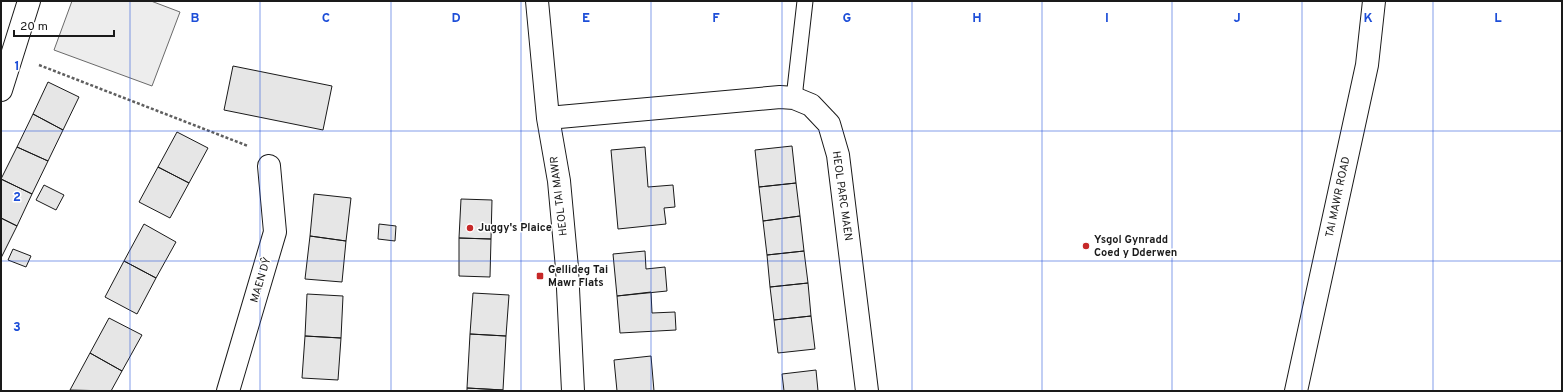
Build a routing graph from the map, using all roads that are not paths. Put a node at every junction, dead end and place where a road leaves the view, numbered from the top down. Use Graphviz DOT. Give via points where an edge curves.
graph roads {
  1 [pos="29,1"];
  2 [pos="536,1"];
  3 [pos="805,1"];
  4 [pos="1374,1"];
  5 [pos="1,90"];
  6 [pos="794,98"];
  7 [pos="548,118"];
  8 [pos="269,166"];
  9 [pos="228,391"];
  10 [pos="573,391"];
  11 [pos="867,391"];
  12 [pos="1296,391"];
  1 -- 5 [label="street"];
  2 -- 7 [label="street, HEOL TAI MAWR"];
  3 -- 6 [label="lane"];
  4 -- 12 [label="street, TAI MAWR ROAD" via="1367,65"];
  6 -- 7 [label="street, HEOL PARC MAEN"];
  6 -- 11 [label="street, HEOL PARC MAEN" via="811,105 830,124 838,155"];
  7 -- 10 [label="street, HEOL TAI MAWR" via="559,182 567,268"];
  8 -- 9 [label="street, MAEN DŶ" via="275,232"];
}
